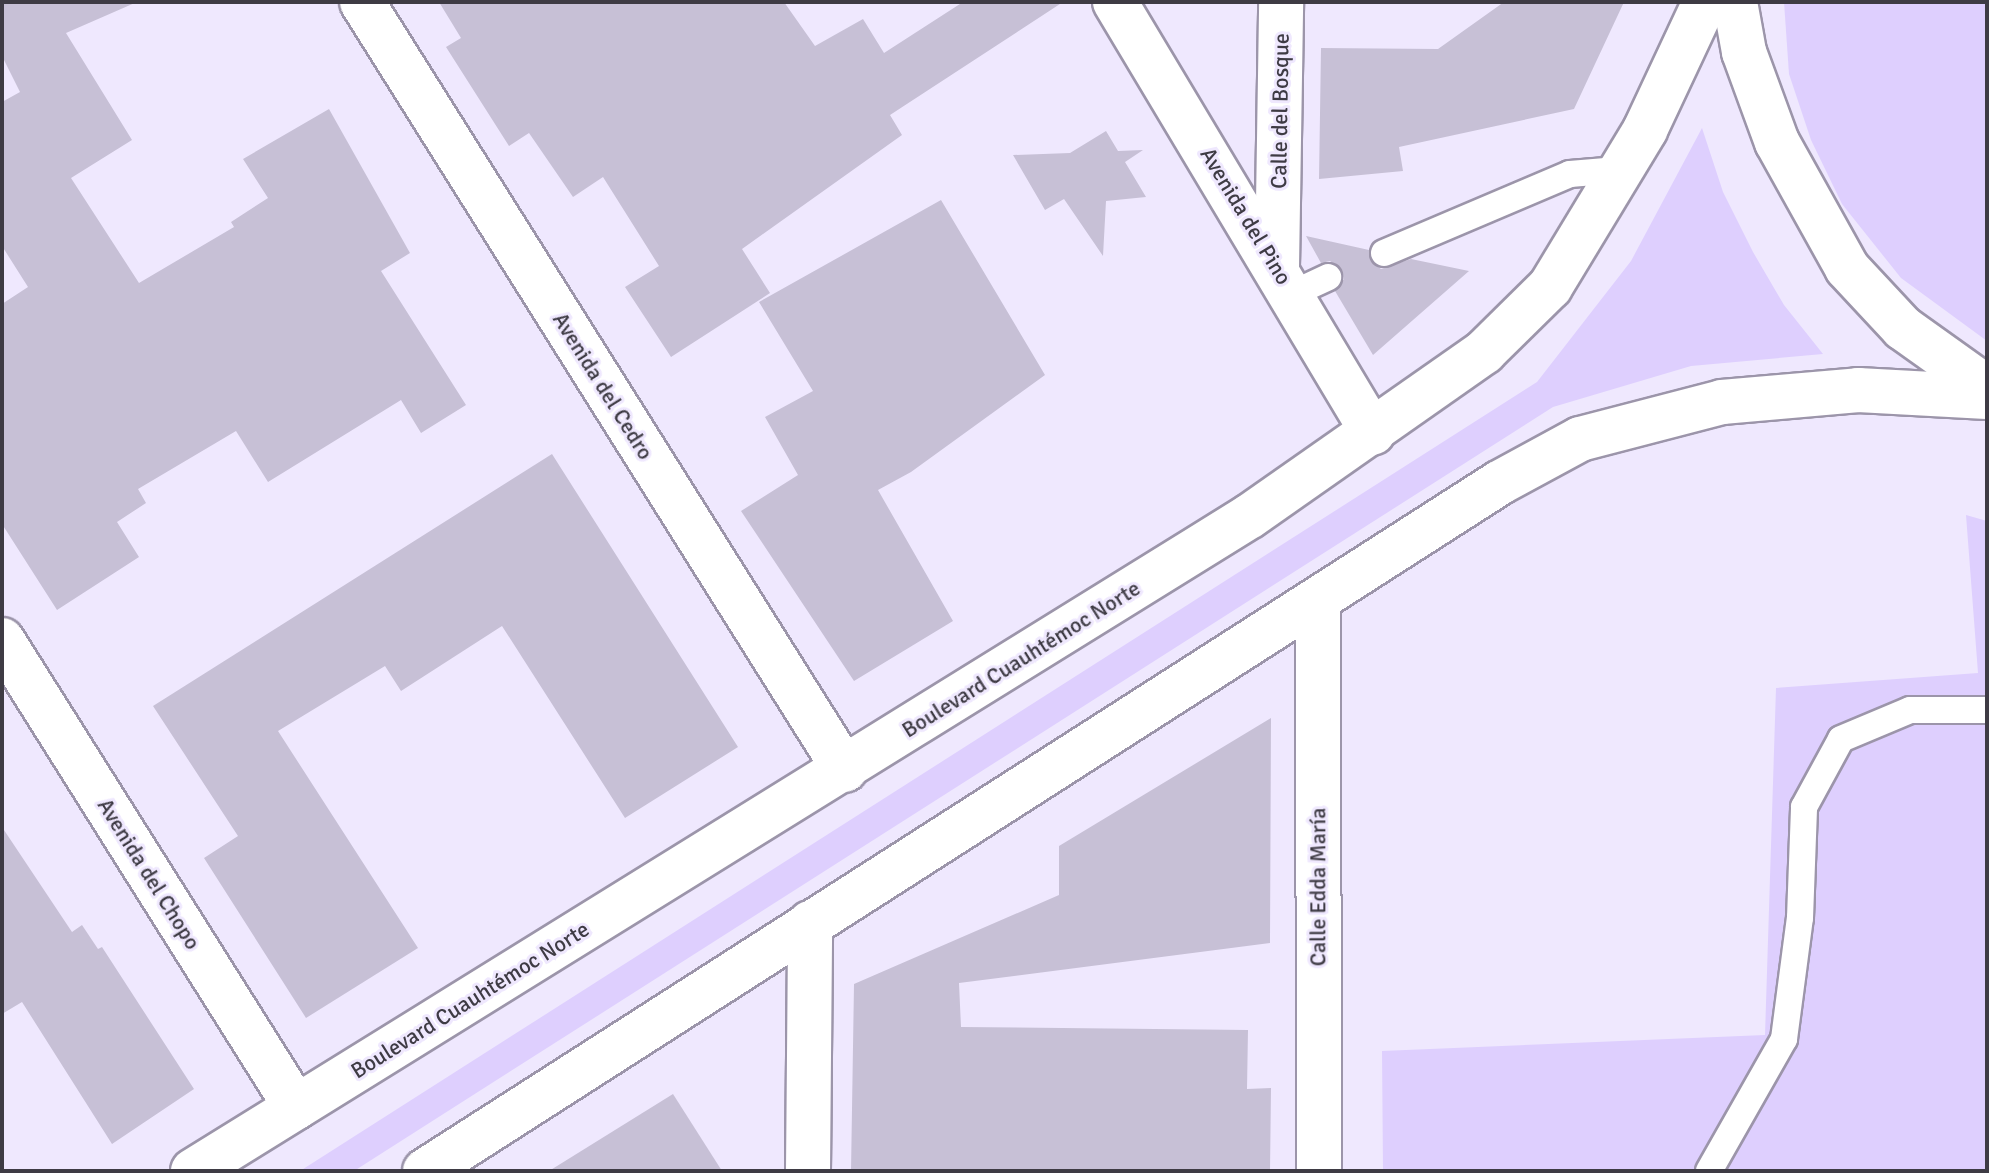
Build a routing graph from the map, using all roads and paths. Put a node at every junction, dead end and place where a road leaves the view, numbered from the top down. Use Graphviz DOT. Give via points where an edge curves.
graph roads {
  1 [pos="362,2"];
  2 [pos="1115,2"];
  3 [pos="1281,2"];
  4 [pos="1705,2"];
  5 [pos="1735,2"];
  6 [pos="1618,170"];
  7 [pos="1384,253"];
  8 [pos="1299,279"];
  9 [pos="1987,388"];
  10 [pos="1987,397"];
  11 [pos="1373,433"];
  12 [pos="1318,603"];
  13 [pos="2,640"];
  14 [pos="1987,710"];
  15 [pos="845,770"];
  16 [pos="810,923"];
  17 [pos="296,1107"];
  18 [pos="193,1171"];
  19 [pos="425,1171"];
  20 [pos="808,1171"];
  21 [pos="1319,1171"];
  22 [pos="1709,1171"];
  1 -- 15 [label="main road, Avenida del Cedro"];
  2 -- 8 [label="main road, Avenida del Pino"];
  3 -- 8 [label="main road, Calle del Bosque"];
  4 -- 6 [label="main road, Boulevard Cuauhtémoc Norte" via="1645,130"];
  5 -- 9 [label="main road" via="1744,52 1777,142 1847,268 1903,328"];
  6 -- 7 [label="lane" via="1570,174"];
  6 -- 11 [label="main road, Boulevard Cuauhtémoc Norte" via="1550,287 1484,352"];
  8 -- 11 [label="main road, Avenida del Pino"];
  10 -- 12 [label="main road" via="1858,390 1722,402 1580,439 1499,483"];
  11 -- 15 [label="main road, Boulevard Cuauhtémoc Norte"];
  12 -- 16 [label="main road"];
  12 -- 21 [label="main road, Calle Edda María"];
  13 -- 17 [label="main road, Avenida del Chopo"];
  14 -- 22 [label="lane" via="1910,710 1841,739 1804,807 1800,918 1784,1039"];
  15 -- 17 [label="main road, Boulevard Cuauhtémoc Norte"];
  16 -- 19 [label="main road"];
  16 -- 20 [label="main road"];
  17 -- 18 [label="main road, Boulevard Cuauhtémoc Norte"];
}
